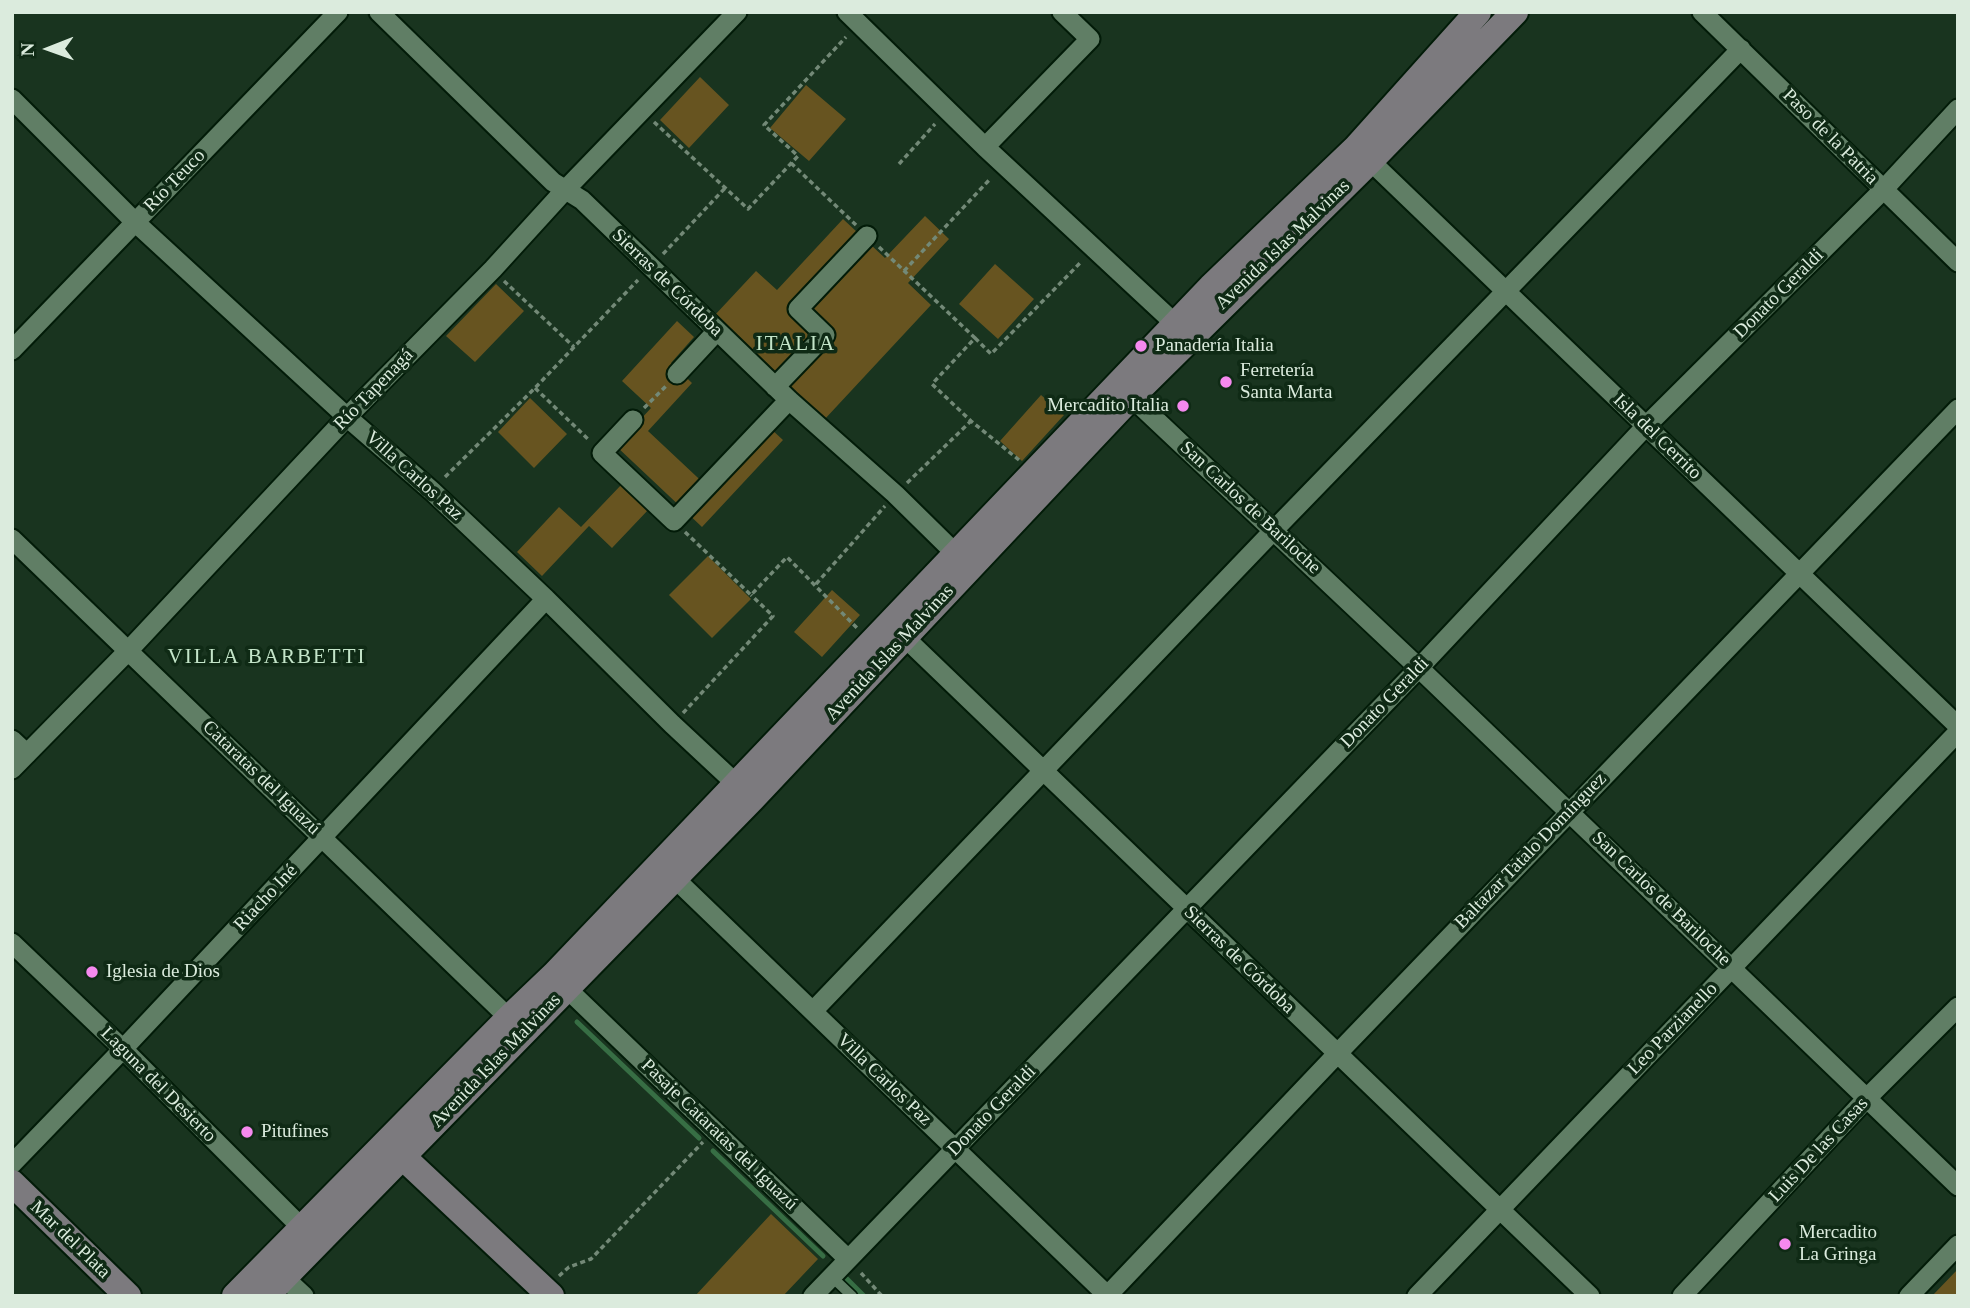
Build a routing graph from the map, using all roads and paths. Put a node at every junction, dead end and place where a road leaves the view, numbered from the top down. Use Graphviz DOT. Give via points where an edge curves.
graph roads {
  1 [pos="338,12"];
  2 [pos="379,12"];
  3 [pos="737,12"];
  4 [pos="1062,12"];
  5 [pos="1478,12"];
  6 [pos="1515,12"];
  7 [pos="1702,12"];
  8 [pos="853,18"];
  9 [pos="1741,49"];
  10 [pos="12,99"];
  11 [pos="1958,109"];
  12 [pos="948,110"];
  13 [pos="642,111"];
  14 [pos="985,147"];
  15 [pos="1363,154"];
  16 [pos="791,163"];
  17 [pos="1004,163"];
  18 [pos="899,164"];
  19 [pos="726,187"];
  20 [pos="565,190"];
  21 [pos="1883,190"];
  22 [pos="135,222"];
  23 [pos="867,236"];
  24 [pos="1094,249"];
  25 [pos="1958,262"];
  26 [pos="650,267"];
  27 [pos="493,269"];
  28 [pos="904,271"];
  29 [pos="1507,292"];
  30 [pos="1183,330"];
  31 [pos="717,331"];
  32 [pos="975,338"];
  33 [pos="574,347"];
  34 [pos="12,350"];
  35 [pos="677,374"];
  36 [pos="535,388"];
  37 [pos="1125,390"];
  38 [pos="782,393"];
  39 [pos="1958,409"];
  40 [pos="347,417"];
  41 [pos="633,420"];
  42 [pos="1646,426"];
  43 [pos="602,453"];
  44 [pos="1033,471"];
  45 [pos="432,491"];
  46 [pos="674,521"];
  47 [pos="1274,530"];
  48 [pos="12,539"];
  49 [pos="956,553"];
  50 [pos="1798,572"];
  51 [pos="751,595"];
  52 [pos="546,599"];
  53 [pos="897,630"];
  54 [pos="872,643"];
  55 [pos="128,651"];
  56 [pos="1419,668"];
  57 [pos="672,724"];
  58 [pos="1958,726"];
  59 [pos="1958,732"];
  60 [pos="12,740"];
  61 [pos="27,754"];
  62 [pos="12,769"];
  63 [pos="1043,771"];
  64 [pos="744,791"];
  65 [pos="1569,812"];
  66 [pos="323,837"];
  67 [pos="667,871"];
  68 [pos="1185,910"];
  69 [pos="12,943"];
  70 [pos="1732,968"];
  71 [pos="561,982"];
  72 [pos="1958,1007"];
  73 [pos="813,1011"];
  74 [pos="509,1018"];
  75 [pos="123,1049"];
  76 [pos="1336,1054"];
  77 [pos="1867,1098"];
  78 [pos="714,1130"];
  79 [pos="395,1149"];
  80 [pos="956,1149"];
  81 [pos="12,1164"];
  82 [pos="12,1183"];
  83 [pos="1958,1186"];
  84 [pos="1499,1209"];
  85 [pos="302,1228"];
  86 [pos="1958,1245"];
  87 [pos="848,1259"];
  88 [pos="276,1269"];
  89 [pos="831,1276"];
  90 [pos="547,1293"];
  91 [pos="1108,1295"];
  92 [pos="128,1296"];
  93 [pos="235,1296"];
  94 [pos="266,1296"];
  95 [pos="304,1296"];
  96 [pos="813,1296"];
  97 [pos="852,1296"];
  98 [pos="882,1296"];
  99 [pos="1417,1296"];
  100 [pos="1590,1296"];
  101 [pos="1682,1296"];
  102 [pos="1909,1296"];
  1 -- 22 [label="street, Río Teuco"];
  2 -- 20 [label="street, Sierras de Córdoba"];
  3 -- 13 [label="street, Río Tapenagá"];
  4 -- 14 [label="street" via="1090,39"];
  5 -- 15 [label="main road, Avenida Islas Malvinas"];
  6 -- 15 [label="main road, Avenida Islas Malvinas"];
  7 -- 9 [label="street, Paso de la Patria"];
  8 -- 12 [label="street"];
  8 -- 16 [label="path" via="764,125 798,156"];
  9 -- 21 [label="street, Paso de la Patria"];
  9 -- 29 [label="street"];
  10 -- 22 [label="street, Villa Carlos Paz"];
  11 -- 21 [label="street, Donato Geraldi"];
  12 -- 14 [label="street"];
  12 -- 18 [label="path"];
  13 -- 19 [label="path"];
  13 -- 20 [label="street, Río Tapenagá"];
  14 -- 17 [label="street"];
  15 -- 29 [label="street, Isla del Cerrito"];
  15 -- 30 [label="main road, Avenida Islas Malvinas"];
  16 -- 19 [label="path" via="748,209"];
  16 -- 23 [label="path"];
  17 -- 24 [label="street"];
  17 -- 28 [label="path"];
  19 -- 26 [label="path"];
  20 -- 26 [label="street, Sierras de Córdoba" via="582,200"];
  20 -- 27 [label="street, Río Tapenagá"];
  21 -- 25 [label="street, Paso de la Patria"];
  21 -- 42 [label="street, Donato Geraldi"];
  22 -- 34 [label="street, Río Teuco"];
  22 -- 40 [label="street, Villa Carlos Paz"];
  23 -- 28 [label="path"];
  23 -- 38 [label="street" via="798,309 825,335"];
  24 -- 30 [label="street"];
  24 -- 32 [label="path" via="991,354"];
  26 -- 31 [label="street, Sierras de Córdoba"];
  26 -- 33 [label="path"];
  27 -- 33 [label="path"];
  27 -- 40 [label="street, Río Tapenagá"];
  28 -- 32 [label="path"];
  29 -- 42 [label="street, Isla del Cerrito"];
  29 -- 47 [label="street"];
  30 -- 37 [label="main road, Avenida Islas Malvinas"];
  31 -- 35 [label="street"];
  31 -- 38 [label="street, Sierras de Córdoba"];
  32 -- 44 [label="path" via="932,384"];
  33 -- 36 [label="path"];
  35 -- 41 [label="path"];
  36 -- 43 [label="path"];
  36 -- 45 [label="path"];
  37 -- 44 [label="main road, Avenida Islas Malvinas"];
  37 -- 47 [label="street, San Carlos de Bariloche"];
  37 -- 53 [label="main road, Avenida Islas Malvinas"];
  38 -- 46 [label="street"];
  38 -- 49 [label="street, Sierras de Córdoba"];
  39 -- 50 [label="street, Baltazar Tatalo Domínguez"];
  40 -- 45 [label="street, Villa Carlos Paz"];
  40 -- 55 [label="street, Río Tapenagá"];
  41 -- 43 [label="street"];
  42 -- 50 [label="street, Isla del Cerrito"];
  42 -- 56 [label="street, Donato Geraldi"];
  43 -- 46 [label="street"];
  44 -- 49 [label="main road, Avenida Islas Malvinas"];
  45 -- 52 [label="street, Villa Carlos Paz"];
  46 -- 51 [label="path"];
  47 -- 56 [label="street, San Carlos de Bariloche"];
  47 -- 63 [label="street"];
  48 -- 55 [label="street, Cataratas del Iguazú"];
  49 -- 53 [label="main road, Avenida Islas Malvinas"];
  50 -- 58 [label="street, Isla del Cerrito"];
  50 -- 65 [label="street, Baltazar Tatalo Domínguez"];
  51 -- 54 [label="path" via="788,557"];
  51 -- 57 [label="path" via="773,617"];
  52 -- 57 [label="street, Villa Carlos Paz"];
  52 -- 66 [label="street, Riacho Iné"];
  53 -- 54 [label="main road, Avenida Islas Malvinas"];
  53 -- 63 [label="street, Sierras de Córdoba"];
  53 -- 64 [label="main road, Avenida Islas Malvinas"];
  54 -- 64 [label="main road, Avenida Islas Malvinas"];
  55 -- 61 [label="street, Río Tapenagá"];
  55 -- 66 [label="street, Cataratas del Iguazú"];
  56 -- 65 [label="street, San Carlos de Bariloche"];
  56 -- 68 [label="street, Donato Geraldi"];
  57 -- 64 [label="street, Villa Carlos Paz"];
  59 -- 70 [label="street, Leo Parzianello"];
  60 -- 61 [label="street"];
  61 -- 62 [label="street, Río Tapenagá"];
  63 -- 68 [label="street, Sierras de Córdoba"];
  63 -- 73 [label="street"];
  64 -- 67 [label="main road, Avenida Islas Malvinas"];
  65 -- 70 [label="street, San Carlos de Bariloche"];
  65 -- 76 [label="street, Baltazar Tatalo Domínguez"];
  66 -- 74 [label="street, Cataratas del Iguazú"];
  66 -- 75 [label="street, Riacho Iné"];
  67 -- 71 [label="main road, Avenida Islas Malvinas"];
  67 -- 73 [label="street, Villa Carlos Paz"];
  68 -- 76 [label="street, Sierras de Córdoba"];
  68 -- 80 [label="street, Donato Geraldi"];
  69 -- 75 [label="street, Laguna del Desierto"];
  70 -- 77 [label="street, San Carlos de Bariloche"];
  70 -- 84 [label="street, Leo Parzianello"];
  71 -- 74 [label="main road, Avenida Islas Malvinas"];
  71 -- 78 [label="street, Pasaje Cataratas del Iguazú"];
  71 -- 79 [label="main road, Avenida Islas Malvinas"];
  72 -- 77 [label="street, Luis De las Casas"];
  73 -- 80 [label="street, Villa Carlos Paz"];
  74 -- 79 [label="main road, Avenida Islas Malvinas"];
  75 -- 81 [label="street, Riacho Iné"];
  75 -- 85 [label="street, Laguna del Desierto"];
  76 -- 84 [label="street, Sierras de Córdoba"];
  76 -- 91 [label="street, Baltazar Tatalo Domínguez"];
  77 -- 83 [label="street, San Carlos de Bariloche"];
  77 -- 101 [label="street, Luis De las Casas"];
  78 -- 87 [label="street, Pasaje Cataratas del Iguazú"];
  78 -- 90 [label="path" via="591,1259 569,1267"];
  79 -- 85 [label="main road, Avenida Islas Malvinas"];
  79 -- 88 [label="main road, Avenida Islas Malvinas"];
  79 -- 90 [label="main road"];
  80 -- 87 [label="street, Donato Geraldi"];
  80 -- 91 [label="street, Villa Carlos Paz"];
  82 -- 92 [label="main road, Mar del Plata"];
  84 -- 99 [label="street, Leo Parzianello"];
  84 -- 100 [label="street, Sierras de Córdoba"];
  85 -- 88 [label="main road, Avenida Islas Malvinas"];
  86 -- 102 [label="street"];
  87 -- 89 [label="street, Donato Geraldi"];
  87 -- 98 [label="path"];
  88 -- 93 [label="main road, Avenida Islas Malvinas"];
  88 -- 94 [label="main road, Avenida Islas Malvinas"];
  88 -- 95 [label="street"];
  89 -- 96 [label="street, Donato Geraldi"];
  89 -- 97 [label="lane"];
}
